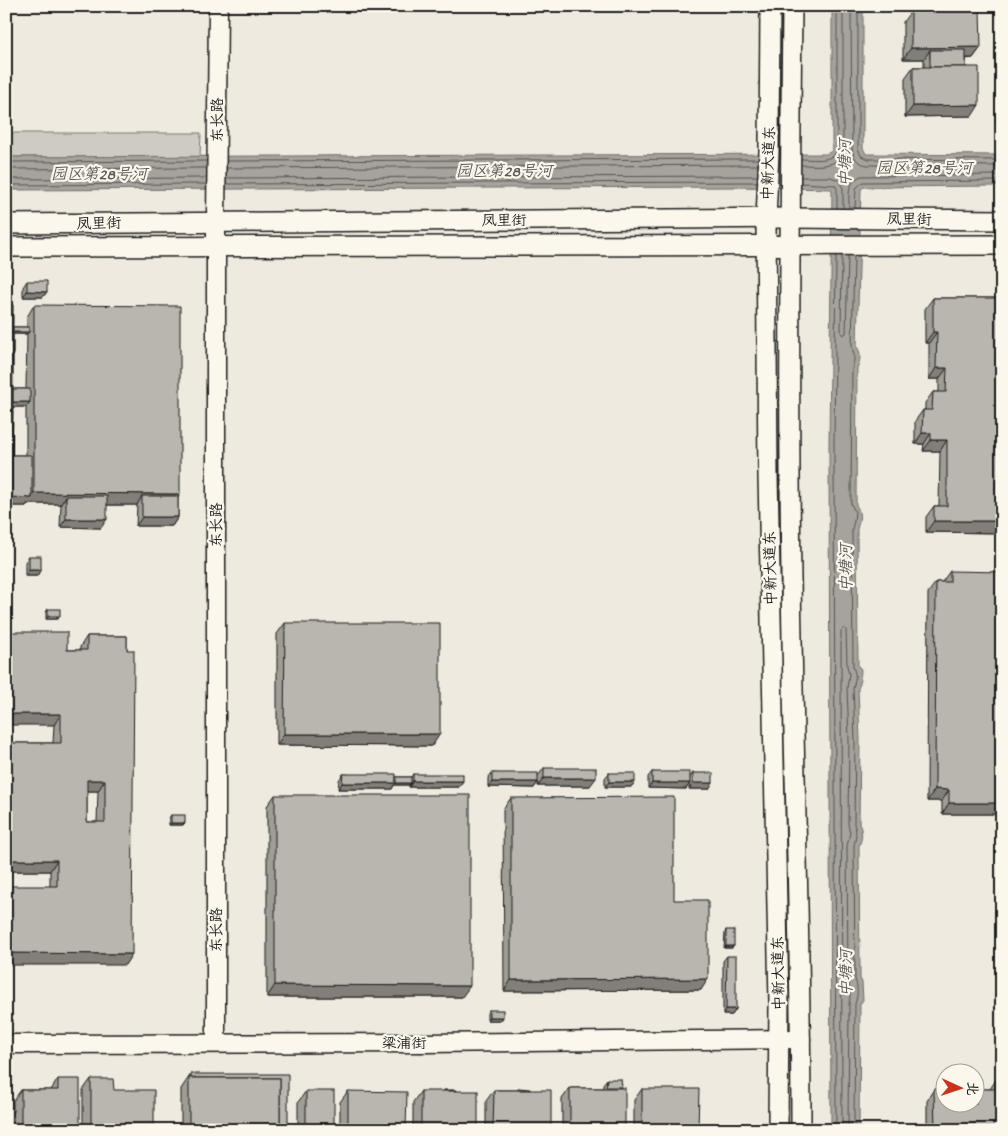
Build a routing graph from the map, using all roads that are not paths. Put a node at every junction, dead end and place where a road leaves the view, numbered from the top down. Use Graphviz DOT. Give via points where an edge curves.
graph roads {
  1 [pos="218,6"];
  2 [pos="770,6"];
  3 [pos="792,6"];
  4 [pos="789,218"];
  5 [pos="766,219"];
  6 [pos="1002,220"];
  7 [pos="216,222"];
  8 [pos="6,224"];
  9 [pos="766,244"];
  10 [pos="790,245"];
  11 [pos="1002,245"];
  12 [pos="216,246"];
  13 [pos="6,247"];
  14 [pos="778,1039"];
  15 [pos="801,1039"];
  16 [pos="6,1044"];
  17 [pos="216,1044"];
  18 [pos="778,1130"];
  19 [pos="801,1130"];
  1 -- 7 [label="street, 东长路"];
  2 -- 5 [label="main road, 中新大道东"];
  3 -- 4 [label="main road, 中新大道东"];
  4 -- 5 [label="main road, 凤里街"];
  4 -- 6 [label="main road, 凤里街"];
  4 -- 10 [label="main road, 中新大道东"];
  5 -- 7 [label="main road, 凤里街"];
  5 -- 9 [label="main road, 中新大道东"];
  7 -- 8 [label="main road, 凤里街"];
  7 -- 12 [label="street, 东长路"];
  9 -- 10 [label="main road, 凤里街"];
  9 -- 12 [label="main road, 凤里街"];
  9 -- 14 [label="main road, 中新大道东"];
  10 -- 11 [label="main road, 凤里街"];
  10 -- 15 [label="main road, 中新大道东" via="792,636"];
  12 -- 13 [label="main road, 凤里街"];
  12 -- 17 [label="street, 东长路"];
  14 -- 15 [label="street, 梁浦街"];
  14 -- 17 [label="street, 梁浦街"];
  14 -- 18 [label="main road, 中新大道东"];
  15 -- 19 [label="main road, 中新大道东"];
  16 -- 17 [label="street, 梁浦街"];
}
